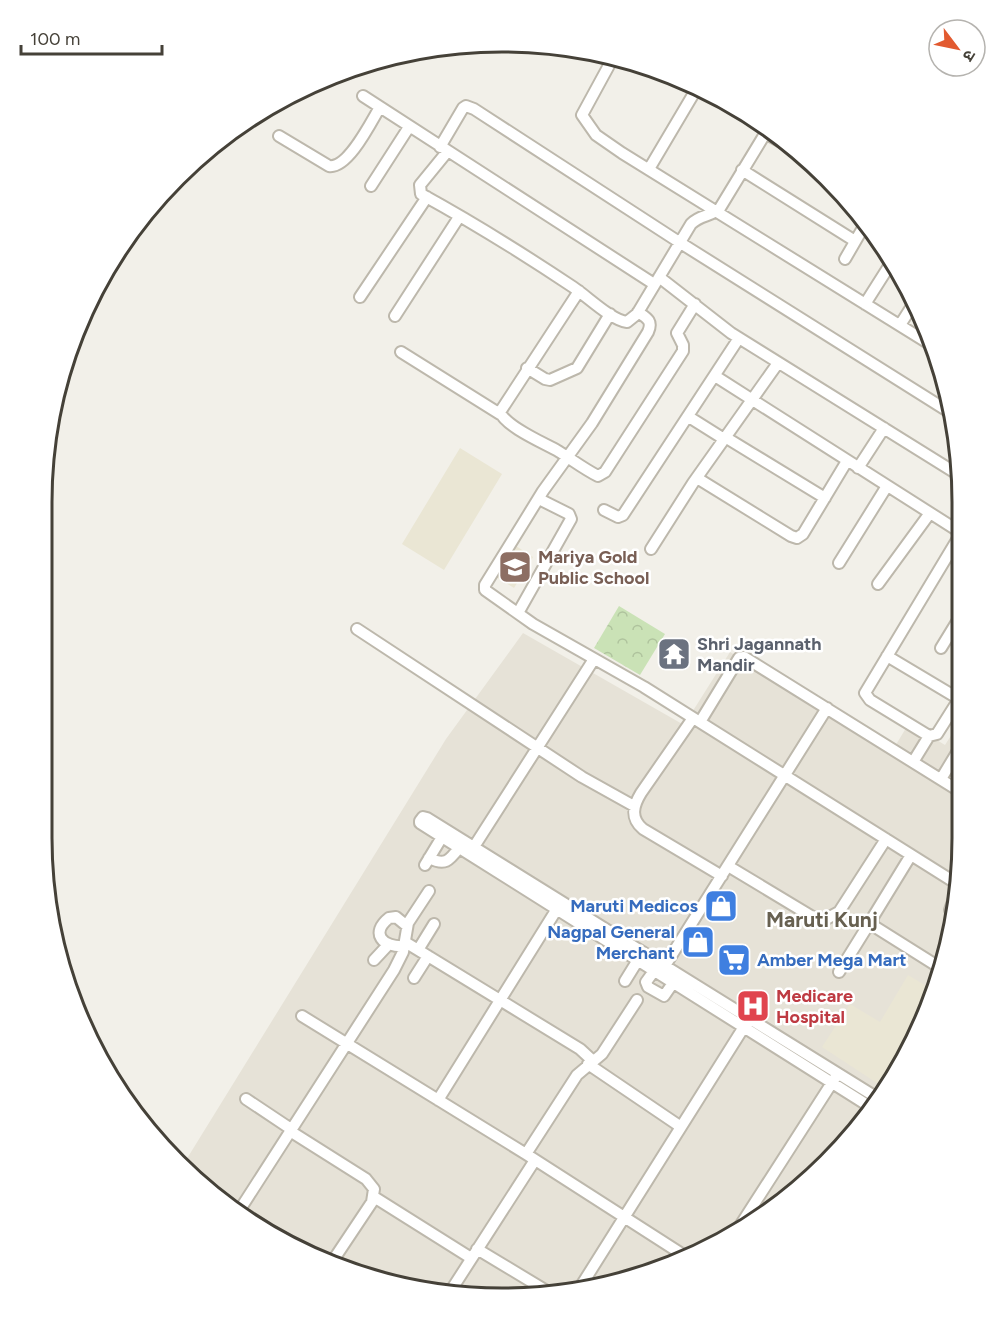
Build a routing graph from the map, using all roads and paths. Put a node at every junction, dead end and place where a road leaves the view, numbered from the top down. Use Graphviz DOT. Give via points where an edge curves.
graph roads {
  1 [pos="609,66"];
  2 [pos="693,95"];
  3 [pos="363,96"];
  4 [pos="380,107"];
  5 [pos="409,127"];
  6 [pos="279,136"];
  7 [pos="764,136"];
  8 [pos="444,150"];
  9 [pos="649,169"];
  10 [pos="742,170"];
  11 [pos="370,186"];
  12 [pos="427,197"];
  13 [pos="716,212"];
  14 [pos="459,217"];
  15 [pos="861,231"];
  16 [pos="855,241"];
  17 [pos="679,242"];
  18 [pos="845,259"];
  19 [pos="887,269"];
  20 [pos="656,280"];
  21 [pos="579,291"];
  22 [pos="360,297"];
  23 [pos="694,304"];
  24 [pos="865,304"];
  25 [pos="909,310"];
  26 [pos="638,312"];
  27 [pos="610,314"];
  28 [pos="395,316"];
  29 [pos="900,325"];
  30 [pos="739,338"];
  31 [pos="921,339"];
  32 [pos="401,352"];
  33 [pos="778,363"];
  34 [pos="528,368"];
  35 [pos="716,376"];
  36 [pos="753,399"];
  37 [pos="942,407"];
  38 [pos="500,414"];
  39 [pos="689,417"];
  40 [pos="884,428"];
  41 [pos="724,438"];
  42 [pos="567,456"];
  43 [pos="847,461"];
  44 [pos="858,468"];
  45 [pos="952,470"];
  46 [pos="697,478"];
  47 [pos="887,486"];
  48 [pos="825,498"];
  49 [pos="539,499"];
  50 [pos="604,510"];
  51 [pos="930,513"];
  52 [pos="952,528"];
  53 [pos="952,547"];
  54 [pos="651,549"];
  55 [pos="839,563"];
  56 [pos="878,584"];
  57 [pos="518,613"];
  58 [pos="357,629"];
  59 [pos="952,630"];
  60 [pos="941,648"];
  61 [pos="887,656"];
  62 [pos="594,659"];
  63 [pos="952,693"];
  64 [pos="827,708"];
  65 [pos="952,710"];
  66 [pos="697,720"];
  67 [pos="929,736"];
  68 [pos="537,747"];
  69 [pos="952,761"];
  70 [pos="913,762"];
  71 [pos="786,776"];
  72 [pos="941,779"];
  73 [pos="952,786"];
  74 [pos="634,806"];
  75 [pos="442,837"];
  76 [pos="886,839"];
  77 [pos="467,850"];
  78 [pos="911,855"];
  79 [pos="728,866"];
  80 [pos="722,876"];
  81 [pos="951,880"];
  82 [pos="429,891"];
  83 [pos="559,906"];
  84 [pos="872,922"];
  85 [pos="434,924"];
  86 [pos="407,926"];
  87 [pos="405,944"];
  88 [pos="388,945"];
  89 [pos="423,953"];
  90 [pos="374,960"];
  91 [pos="638,960"];
  92 [pos="934,964"];
  93 [pos="659,970"];
  94 [pos="839,972"];
  95 [pos="414,978"];
  96 [pos="625,981"];
  97 [pos="673,983"];
  98 [pos="499,1000"];
  99 [pos="637,1000"];
  100 [pos="302,1016"];
  101 [pos="747,1024"];
  102 [pos="346,1043"];
  103 [pos="590,1063"];
  104 [pos="835,1079"];
  105 [pos="871,1096"];
  106 [pos="246,1099"];
  107 [pos="438,1100"];
  108 [pos="866,1103"];
  109 [pos="681,1127"];
  110 [pos="291,1130"];
  111 [pos="530,1157"];
  112 [pos="374,1197"];
  113 [pos="242,1205"];
  114 [pos="746,1216"];
  115 [pos="624,1217"];
  116 [pos="678,1252"];
  117 [pos="474,1254"];
  118 [pos="336,1255"];
  119 [pos="585,1280"];
  120 [pos="454,1285"];
  121 [pos="537,1286"];
  1 -- 9 [label="street" via="582,115 603,141"];
  2 -- 9 [label="street"];
  3 -- 4 [label="street"];
  4 -- 5 [label="street"];
  4 -- 6 [label="street" via="350,154 333,166"];
  5 -- 8 [label="street"];
  5 -- 11 [label="street"];
  7 -- 10 [label="street"];
  8 -- 12 [label="street" via="420,185 419,191"];
  8 -- 17 [label="street" via="463,108 469,107"];
  8 -- 20 [label="street"];
  9 -- 13 [label="street"];
  10 -- 13 [label="street"];
  10 -- 16 [label="street"];
  12 -- 14 [label="street"];
  12 -- 22 [label="street"];
  13 -- 17 [label="street" via="699,217"];
  13 -- 24 [label="street"];
  14 -- 21 [label="street"];
  14 -- 28 [label="street"];
  15 -- 16 [label="street"];
  16 -- 18 [label="street"];
  17 -- 20 [label="street"];
  17 -- 37 [label="street"];
  19 -- 24 [label="street"];
  20 -- 23 [label="street"];
  20 -- 26 [label="street"];
  21 -- 27 [label="street"];
  21 -- 34 [label="street"];
  23 -- 30 [label="street"];
  23 -- 42 [label="street" via="677,333 683,351 605,472 595,475"];
  24 -- 29 [label="street"];
  25 -- 29 [label="street"];
  26 -- 27 [label="street" via="627,322"];
  26 -- 42 [label="street" via="650,321 648,332"];
  27 -- 34 [label="street" via="573,371 547,380"];
  29 -- 31 [label="street"];
  30 -- 33 [label="street"];
  30 -- 35 [label="street"];
  32 -- 38 [label="street"];
  33 -- 36 [label="street"];
  33 -- 40 [label="street"];
  34 -- 38 [label="street"];
  35 -- 36 [label="street"];
  35 -- 39 [label="street"];
  36 -- 41 [label="street"];
  36 -- 43 [label="street"];
  38 -- 42 [label="street" via="540,443"];
  39 -- 41 [label="street"];
  39 -- 50 [label="street" via="623,515 615,516"];
  40 -- 44 [label="street"];
  40 -- 45 [label="street"];
  41 -- 46 [label="street"];
  41 -- 48 [label="street"];
  42 -- 49 [label="street"];
  43 -- 44 [label="street"];
  43 -- 48 [label="street"];
  44 -- 47 [label="street"];
  46 -- 48 [label="street" via="794,538 803,534"];
  46 -- 54 [label="street"];
  47 -- 51 [label="street"];
  47 -- 55 [label="street"];
  49 -- 57 [label="street" via="571,519"];
  49 -- 57 [label="street" via="484,586"];
  51 -- 52 [label="street"];
  51 -- 56 [label="street"];
  53 -- 61 [label="street"];
  57 -- 62 [label="street"];
  58 -- 68 [label="street"];
  59 -- 60 [label="street"];
  61 -- 63 [label="street"];
  61 -- 67 [label="street" via="866,696"];
  62 -- 66 [label="street"];
  62 -- 68 [label="street"];
  64 -- 66 [label="street" via="742,656"];
  64 -- 70 [label="street"];
  64 -- 71 [label="street"];
  65 -- 67 [label="street" via="937,734"];
  66 -- 71 [label="street"];
  66 -- 74 [label="street" via="651,776"];
  67 -- 70 [label="street"];
  68 -- 74 [label="street"];
  68 -- 77 [label="street"];
  69 -- 72 [label="street"];
  70 -- 72 [label="street"];
  71 -- 76 [label="street"];
  71 -- 79 [label="street"];
  72 -- 73 [label="street"];
  74 -- 80 [label="street" via="634,817 643,829"];
  75 -- 77 [label="street"];
  75 -- 77 [label="street" via="427,861 447,861"];
  75 -- 77 [label="street" via="420,823 422,817"];
  76 -- 78 [label="street"];
  76 -- 79 [label="street" via="839,912 826,919 811,916"];
  77 -- 83 [label="street"];
  78 -- 81 [label="street"];
  78 -- 84 [label="street"];
  79 -- 80 [label="street"];
  80 -- 93 [label="street"];
  82 -- 86 [label="street"];
  83 -- 91 [label="street"];
  83 -- 93 [label="street"];
  83 -- 98 [label="street"];
  84 -- 92 [label="street" via="878,930"];
  84 -- 94 [label="street"];
  85 -- 89 [label="street"];
  86 -- 87 [label="street"];
  86 -- 88 [label="street" via="396,917 385,921 380,937"];
  87 -- 88 [label="street"];
  87 -- 89 [label="street"];
  87 -- 102 [label="street" via="394,970"];
  88 -- 90 [label="street"];
  89 -- 95 [label="street"];
  89 -- 98 [label="street"];
  91 -- 93 [label="street"];
  91 -- 96 [label="street"];
  93 -- 97 [label="street"];
  93 -- 97 [label="street" via="646,982 648,987 664,996"];
  93 -- 101 [label="street"];
  97 -- 101 [label="street"];
  98 -- 103 [label="street" via="580,1049"];
  98 -- 107 [label="street"];
  99 -- 103 [label="street" via="604,1050"];
  100 -- 102 [label="street"];
  101 -- 104 [label="street"];
  101 -- 109 [label="street"];
  102 -- 107 [label="street"];
  102 -- 110 [label="street"];
  103 -- 109 [label="street"];
  103 -- 111 [label="street" via="571,1084"];
  104 -- 105 [label="street"];
  104 -- 108 [label="street"];
  104 -- 114 [label="street"];
  106 -- 110 [label="street"];
  107 -- 111 [label="street"];
  109 -- 115 [label="street"];
  110 -- 112 [label="street" via="370,1181"];
  110 -- 113 [label="street"];
  111 -- 115 [label="street"];
  111 -- 117 [label="street"];
  112 -- 117 [label="street"];
  112 -- 118 [label="street"];
  115 -- 116 [label="street"];
  115 -- 119 [label="street"];
  117 -- 120 [label="street"];
  117 -- 121 [label="street"];
}
